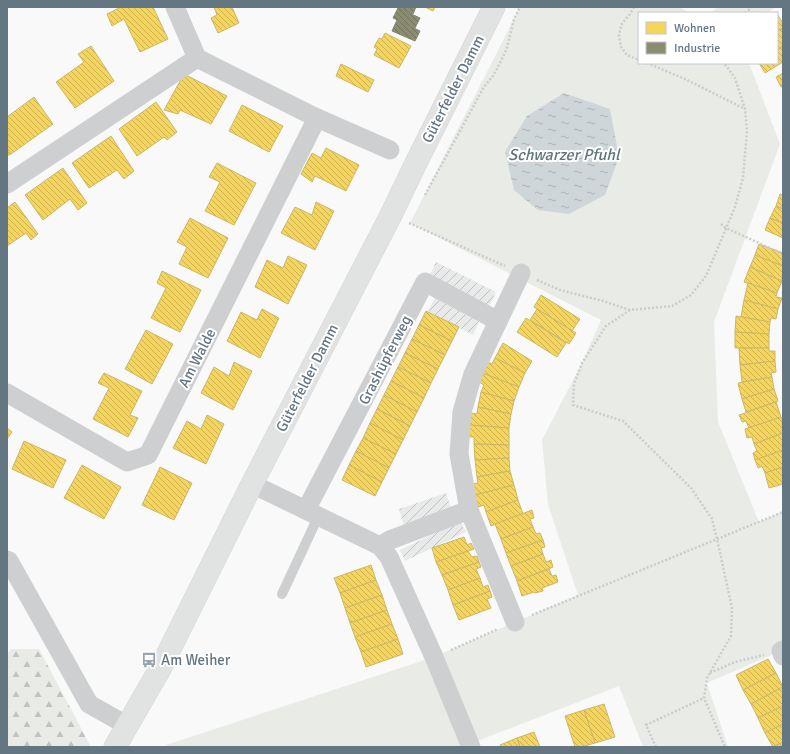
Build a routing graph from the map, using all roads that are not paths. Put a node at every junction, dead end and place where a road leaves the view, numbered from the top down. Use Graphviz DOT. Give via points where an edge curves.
graph roads {
  1 [pos="175,7"];
  2 [pos="494,7"];
  3 [pos="197,58"];
  4 [pos="317,118"];
  5 [pos="390,150"];
  6 [pos="7,184"];
  7 [pos="521,273"];
  8 [pos="498,321"];
  9 [pos="7,393"];
  10 [pos="252,484"];
  11 [pos="469,510"];
  12 [pos="312,514"];
  13 [pos="380,546"];
  14 [pos="7,560"];
  15 [pos="282,594"];
  16 [pos="515,622"];
  17 [pos="128,726"];
  18 [pos="115,747"];
  19 [pos="471,747"];
  1 -- 3 [label="street"];
  2 -- 10 [label="street, Güterfelder Damm" via="391,215"];
  3 -- 4 [label="street"];
  3 -- 6 [label="street"];
  4 -- 5 [label="street"];
  4 -- 9 [label="street, Am Walde" via="148,455 127,462"];
  7 -- 8 [label="street"];
  8 -- 11 [label="street" via="473,374 462,412 459,454"];
  8 -- 12 [label="street, Grashüpferweg" via="425,282"];
  10 -- 12 [label="street"];
  10 -- 17 [label="street, Güterfelder Damm" via="161,667"];
  11 -- 13 [label="street"];
  11 -- 16 [label="street"];
  12 -- 13 [label="street"];
  12 -- 15 [label="lane"];
  13 -- 19 [label="street" via="389,557"];
  14 -- 17 [label="street" via="89,704"];
  17 -- 18 [label="street, Güterfelder Damm"];
}
